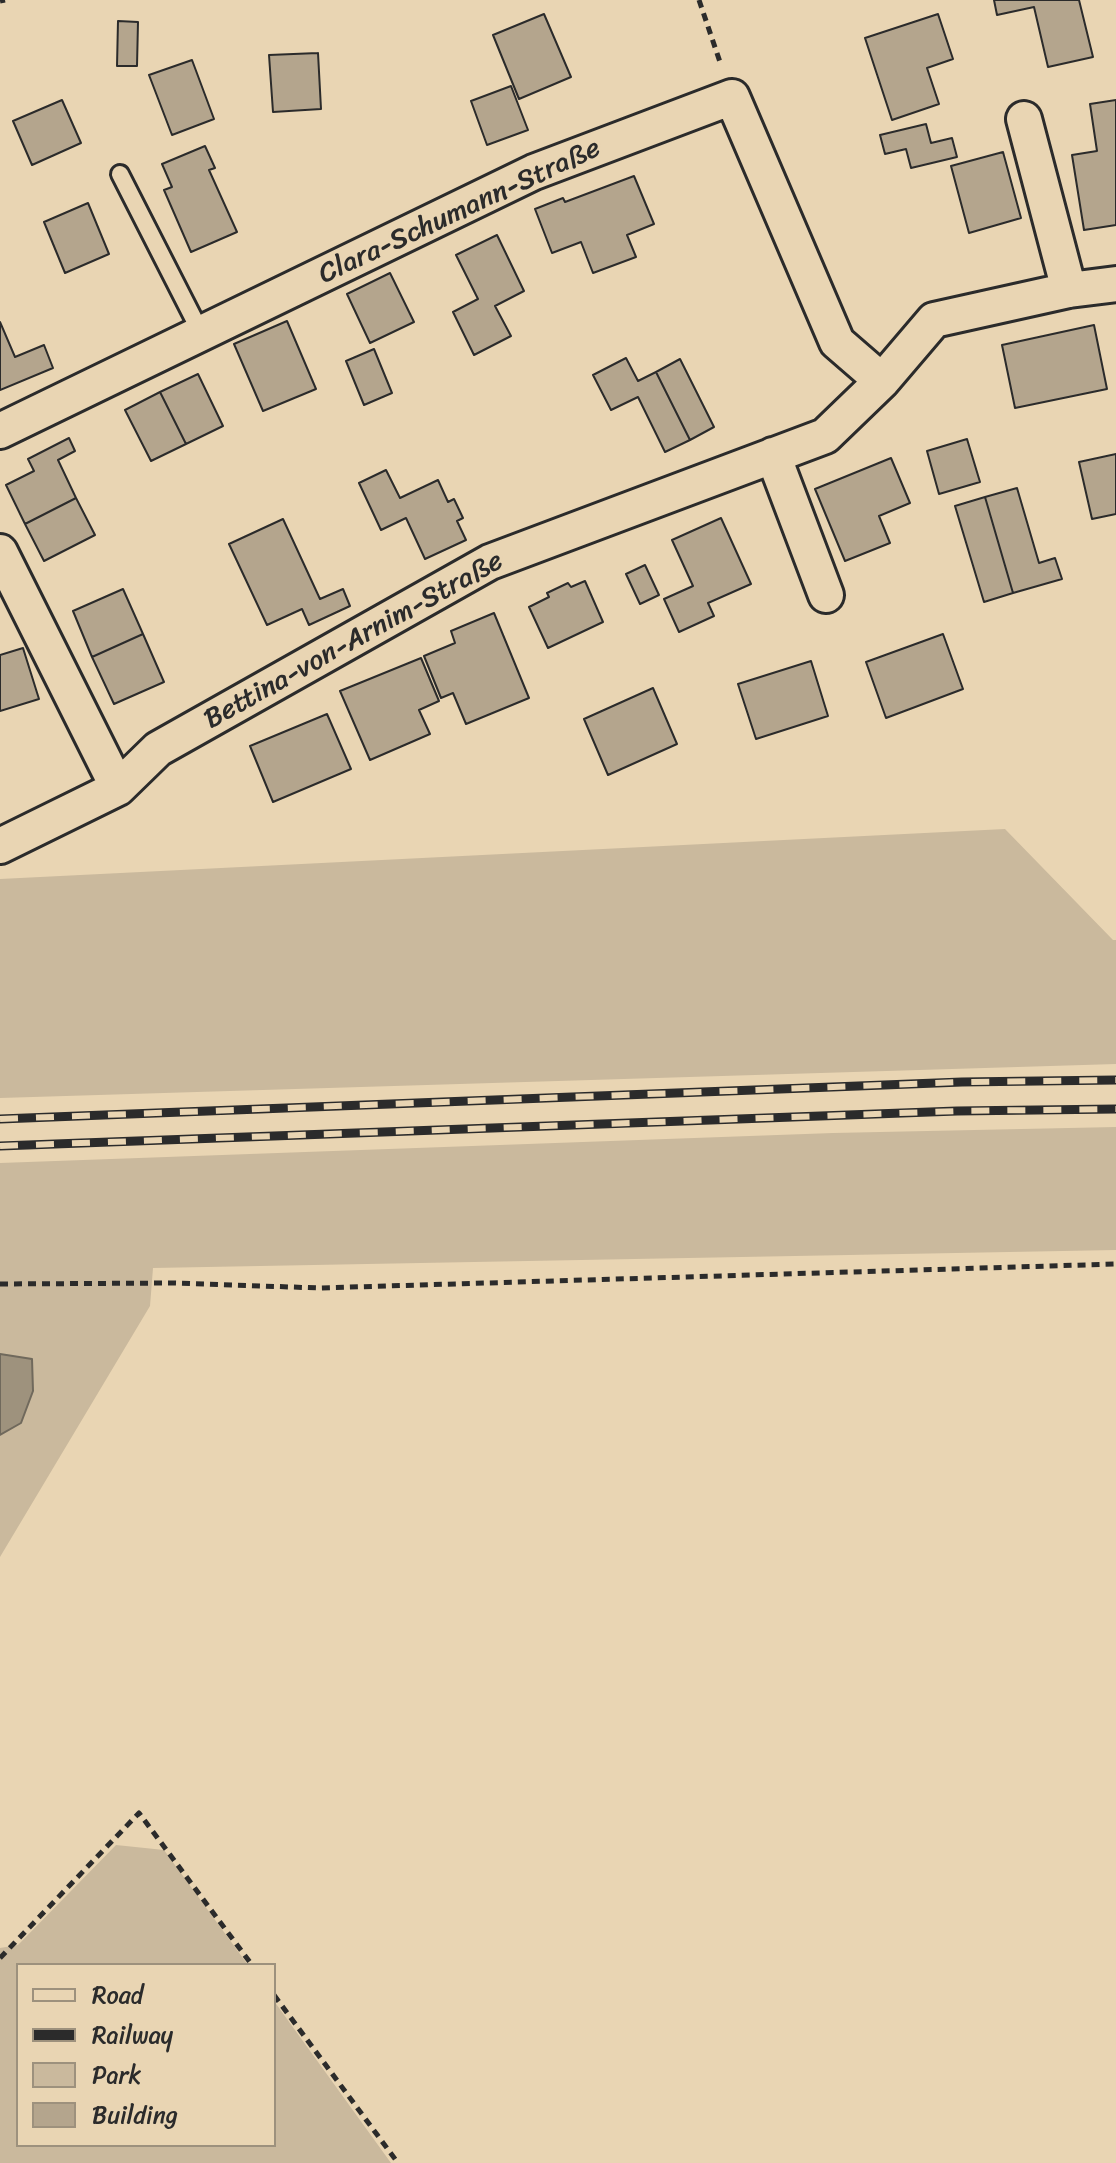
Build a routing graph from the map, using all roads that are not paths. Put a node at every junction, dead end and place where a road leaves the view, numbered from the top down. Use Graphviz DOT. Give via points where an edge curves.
graph roads {
  1 [pos="1024,119"];
  2 [pos="120,174"];
  3 [pos="1116,284"];
  4 [pos="1069,290"];
  5 [pos="201,333"];
  6 [pos="882,381"];
  7 [pos="0,431"];
  8 [pos="773,455"];
  9 [pos="0,552"];
  10 [pos="826,595"];
  11 [pos="118,788"];
  12 [pos="0,846"];
  1 -- 4 [label="street"];
  2 -- 5 [label="lane"];
  3 -- 4 [label="street, Bettina-von-Arnim-Straße"];
  4 -- 6 [label="street, Bettina-von-Arnim-Straße" via="934,320"];
  5 -- 6 [label="street, Clara-Schumann-Straße" via="534,172 732,97 837,342"];
  5 -- 7 [label="street, Clara-Schumann-Straße"];
  6 -- 8 [label="street, Bettina-von-Arnim-Straße" via="825,436"];
  8 -- 10 [label="street"];
  8 -- 11 [label="street, Bettina-von-Arnim-Straße" via="490,562 158,749"];
  9 -- 11 [label="street"];
  11 -- 12 [label="street, Bettina-von-Arnim-Straße"];
}
